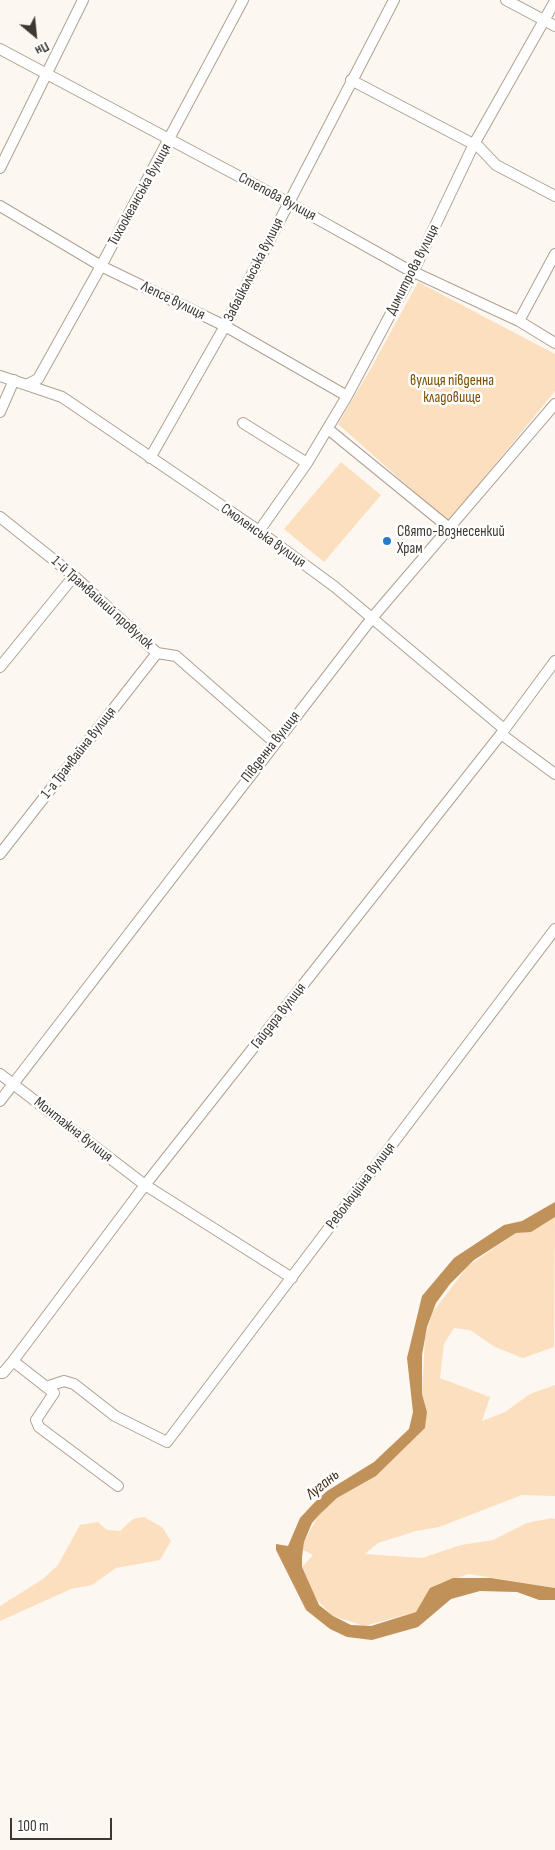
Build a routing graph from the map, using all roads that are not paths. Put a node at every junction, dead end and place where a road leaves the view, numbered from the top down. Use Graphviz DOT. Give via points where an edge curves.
graph roads {
  1 [pos="83,0"];
  2 [pos="243,0"];
  3 [pos="394,0"];
  4 [pos="506,0"];
  5 [pos="555,1"];
  6 [pos="545,20"];
  7 [pos="555,26"];
  8 [pos="0,50"];
  9 [pos="48,75"];
  10 [pos="351,80"];
  11 [pos="170,140"];
  12 [pos="474,144"];
  13 [pos="0,168"];
  14 [pos="555,196"];
  15 [pos="289,203"];
  16 [pos="0,206"];
  17 [pos="555,254"];
  18 [pos="101,266"];
  19 [pos="414,270"];
  20 [pos="519,321"];
  21 [pos="225,326"];
  22 [pos="555,343"];
  23 [pos="0,376"];
  24 [pos="14,380"];
  25 [pos="28,384"];
  26 [pos="347,396"];
  27 [pos="555,404"];
  28 [pos="0,412"];
  29 [pos="243,423"];
  30 [pos="328,430"];
  31 [pos="150,458"];
  32 [pos="307,463"];
  33 [pos="0,517"];
  34 [pos="448,527"];
  35 [pos="259,531"];
  36 [pos="74,576"];
  37 [pos="372,618"];
  38 [pos="157,653"];
  39 [pos="555,660"];
  40 [pos="2,662"];
  41 [pos="502,731"];
  42 [pos="274,742"];
  43 [pos="555,774"];
  44 [pos="0,854"];
  45 [pos="555,929"];
  46 [pos="0,1074"];
  47 [pos="13,1084"];
  48 [pos="0,1101"];
  49 [pos="145,1186"];
  50 [pos="292,1278"];
  51 [pos="13,1361"];
  52 [pos="2,1373"];
  53 [pos="46,1387"];
  54 [pos="118,1486"];
  1 -- 9 [label="street"];
  2 -- 11 [label="street, Тихоокеанська вулиця"];
  3 -- 10 [label="street, Забайкальська вулиця"];
  4 -- 6 [label="street"];
  5 -- 6 [label="street, Димитрова вулиця"];
  6 -- 7 [label="street"];
  6 -- 12 [label="street, Димитрова вулиця"];
  8 -- 9 [label="street, Степова вулиця"];
  9 -- 11 [label="street, Степова вулиця"];
  9 -- 13 [label="street"];
  10 -- 12 [label="street"];
  10 -- 15 [label="street, Забайкальська вулиця"];
  11 -- 15 [label="street, Степова вулиця"];
  11 -- 18 [label="street, Тихоокеанська вулиця"];
  12 -- 14 [label="street" via="496,165"];
  12 -- 19 [label="street, Димитрова вулиця"];
  15 -- 19 [label="street, Степова вулиця"];
  15 -- 21 [label="street, Забайкальська вулиця"];
  16 -- 18 [label="street, Лепсе вулиця"];
  17 -- 20 [label="street"];
  18 -- 21 [label="street, Лепсе вулиця"];
  18 -- 25 [label="street, Тихоокеанська вулиця" via="38,379"];
  19 -- 20 [label="street, Степова вулиця"];
  19 -- 26 [label="street, Димитрова вулиця"];
  20 -- 22 [label="street, Степова вулиця"];
  21 -- 26 [label="street, Лепсе вулиця"];
  21 -- 31 [label="street, Забайкальська вулиця"];
  23 -- 24 [label="street, Смоленська вулиця"];
  24 -- 25 [label="street, Смоленська вулиця"];
  24 -- 28 [label="street"];
  25 -- 31 [label="street, Смоленська вулиця" via="62,397"];
  26 -- 30 [label="street, Димитрова вулиця"];
  27 -- 34 [label="street, Південна вулиця"];
  29 -- 32 [label="street"];
  30 -- 32 [label="street, Димитрова вулиця"];
  30 -- 34 [label="street"];
  31 -- 35 [label="street, Смоленська вулиця"];
  32 -- 35 [label="street, Димитрова вулиця"];
  33 -- 36 [label="street, 1-й Трамвайний провулок"];
  34 -- 37 [label="street, Південна вулиця"];
  35 -- 37 [label="street, Смоленська вулиця"];
  36 -- 38 [label="street, 1-й Трамвайний провулок"];
  36 -- 40 [label="street"];
  37 -- 41 [label="street, Смоленська вулиця"];
  37 -- 42 [label="street, Південна вулиця"];
  38 -- 42 [label="street, 1-й Трамвайний провулок" via="176,656"];
  38 -- 44 [label="street, 1-а Трамвайна вулиця"];
  39 -- 41 [label="street, Гайдара вулиця"];
  41 -- 43 [label="street, Смоленська вулиця"];
  41 -- 49 [label="street, Гайдара вулиця"];
  42 -- 47 [label="street, Південна вулиця"];
  45 -- 50 [label="street, Революційна вулиця"];
  46 -- 47 [label="street, Монтажна вулиця"];
  47 -- 48 [label="street, Південна вулиця"];
  47 -- 49 [label="street, Монтажна вулиця"];
  49 -- 50 [label="street, Монтажна вулиця"];
  49 -- 51 [label="street, Гайдара вулиця"];
  50 -- 53 [label="street, Революційна вулиця" via="167,1442 115,1416 74,1384 64,1381"];
  51 -- 52 [label="street, Гайдара вулиця"];
  51 -- 53 [label="street"];
  53 -- 54 [label="street" via="54,1393 36,1420 39,1427"];
}
